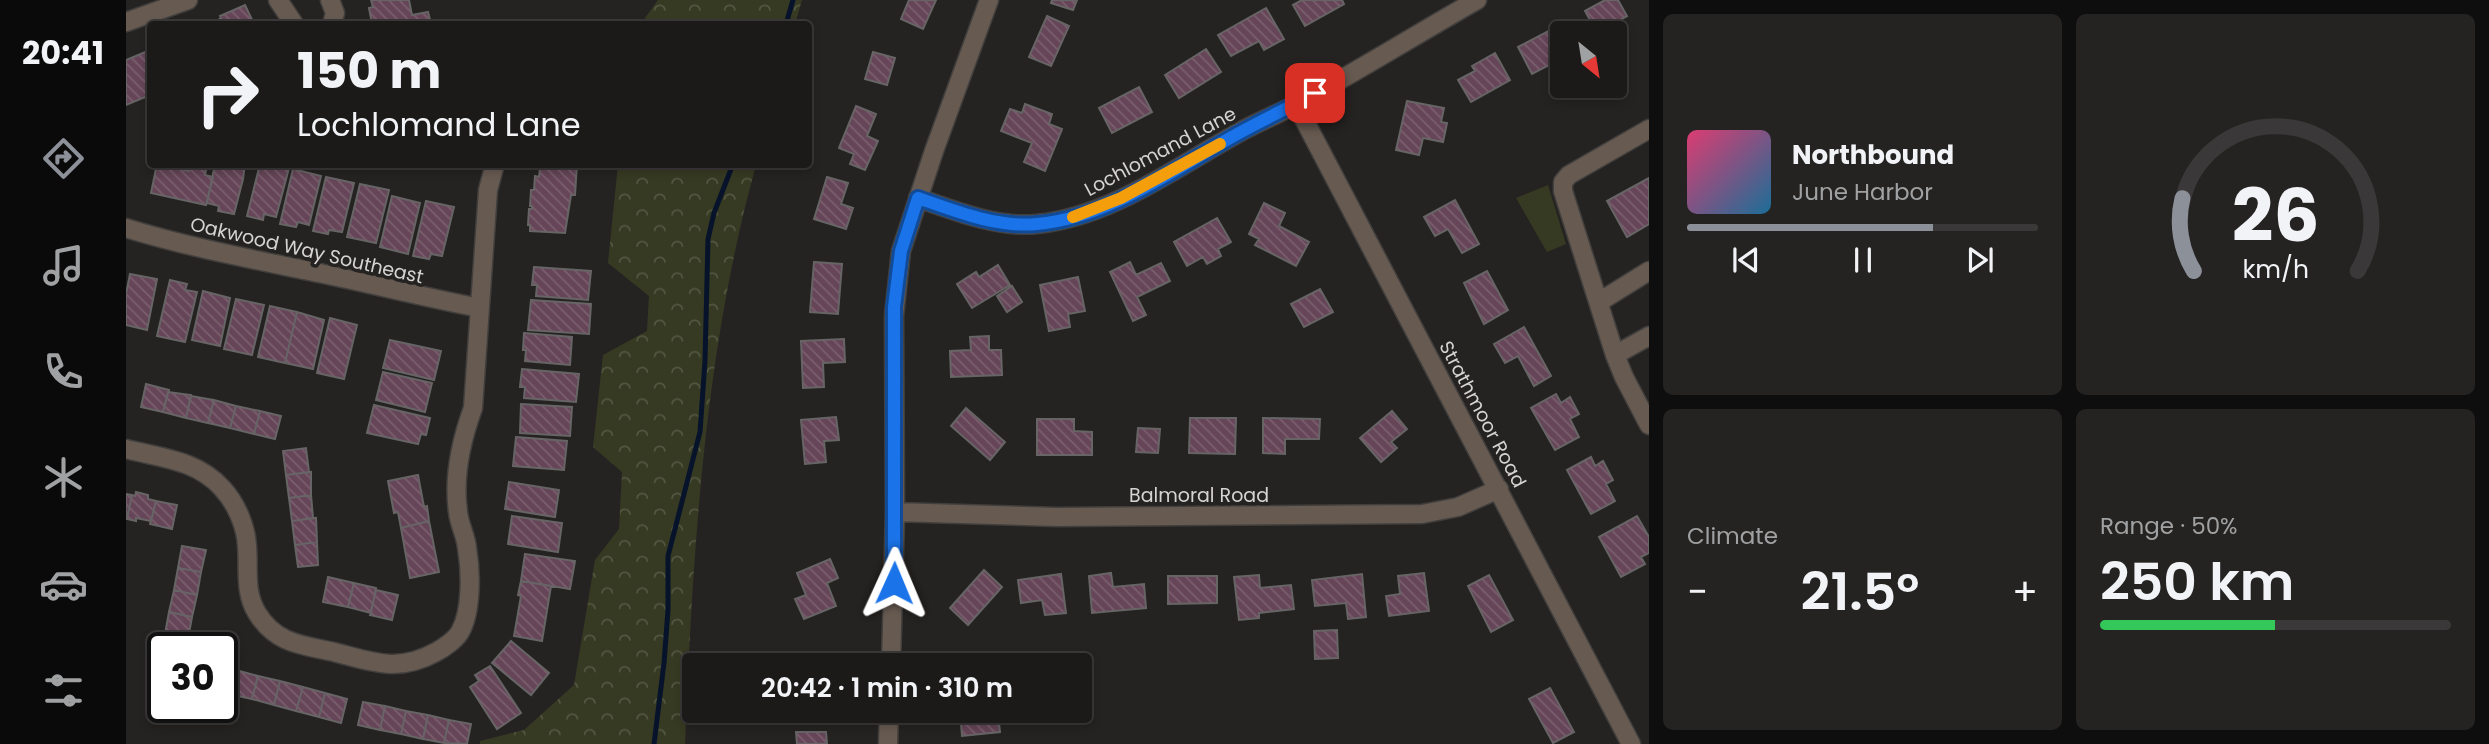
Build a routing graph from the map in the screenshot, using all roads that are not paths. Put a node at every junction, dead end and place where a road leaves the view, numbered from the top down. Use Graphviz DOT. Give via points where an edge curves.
graph roads {
  1 [pos="188,0"];
  2 [pos="278,0"];
  3 [pos="330,0"];
  4 [pos="989,0"];
  5 [pos="1477,0"];
  6 [pos="292,21"];
  7 [pos="333,21"];
  8 [pos="126,22"];
  9 [pos="1297,104"];
  10 [pos="1649,129"];
  11 [pos="494,168"];
  12 [pos="918,198"];
  13 [pos="126,229"];
  14 [pos="1649,271"];
  15 [pos="1599,302"];
  16 [pos="480,308"];
  17 [pos="1649,336"];
  18 [pos="1615,355"];
  19 [pos="1649,425"];
  20 [pos="126,449"];
  21 [pos="1499,489"];
  22 [pos="895,512"];
  23 [pos="891,653"];
  24 [pos="889,723"];
  25 [pos="888,744"];
  26 [pos="1631,744"];
  1 -- 8 [label="street"];
  2 -- 6 [label="street"];
  3 -- 7 [label="street"];
  4 -- 12 [label="street"];
  5 -- 9 [label="street, Lochlomand Lane"];
  9 -- 12 [label="street, Lochlomand Lane" via="1081,216 1035,225 999,222"];
  9 -- 21 [label="street, Strathmoor Road"];
  10 -- 15 [label="street" via="1563,182"];
  11 -- 16 [label="street" via="488,190"];
  12 -- 22 [label="street" via="901,251 894,307"];
  13 -- 16 [label="street, Oakwood Way Southeast" via="251,261"];
  14 -- 15 [label="street"];
  15 -- 18 [label="street"];
  16 -- 20 [label="street" via="473,408 457,471 457,512 467,548 468,611 460,633 422,660 383,665 285,641 256,612 247,584 244,527 225,491 187,464"];
  17 -- 18 [label="street"];
  18 -- 19 [label="street"];
  21 -- 22 [label="street, Balmoral Road" via="1458,506 1422,514 1057,517"];
  21 -- 26 [label="street, Strathmoor Road"];
  22 -- 23 [label="street"];
  24 -- 25 [label="street"];
}
